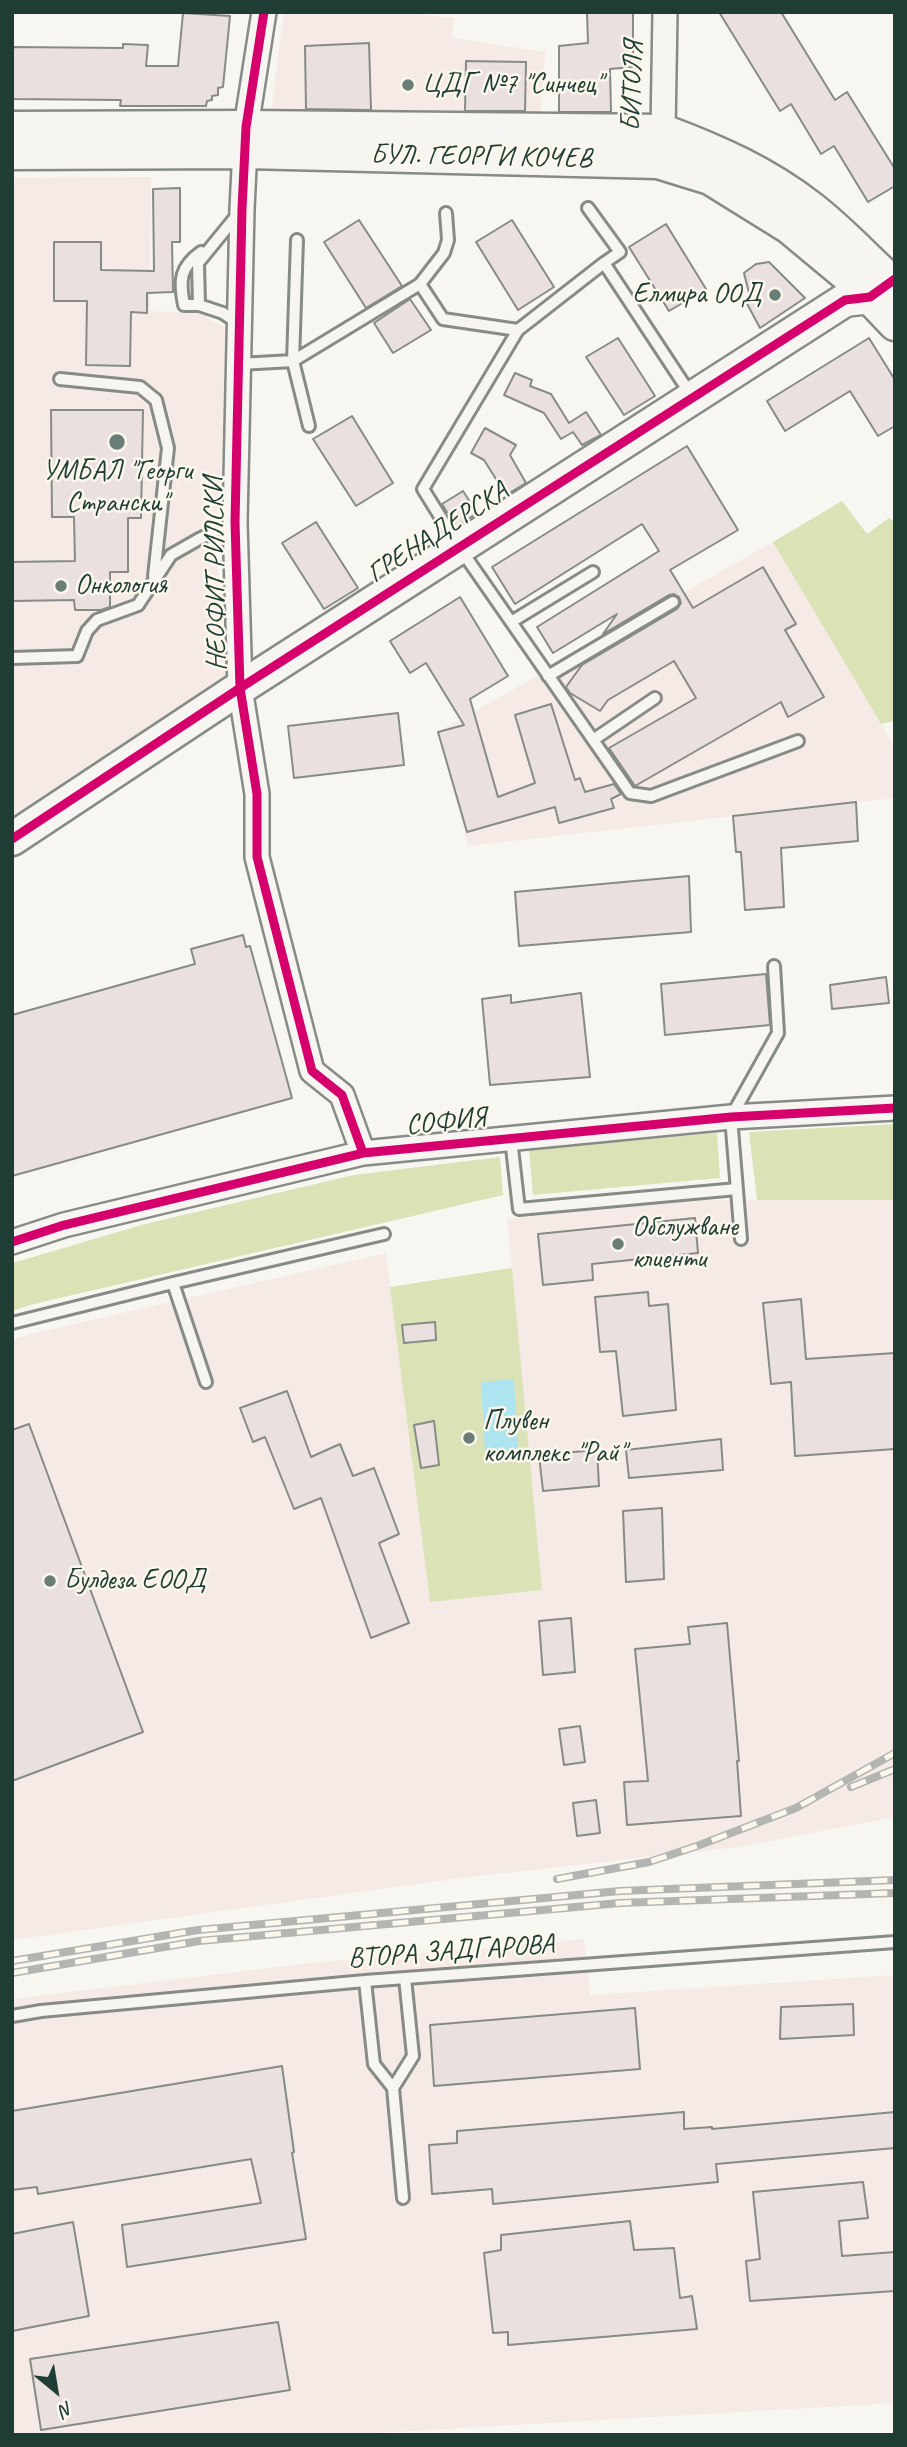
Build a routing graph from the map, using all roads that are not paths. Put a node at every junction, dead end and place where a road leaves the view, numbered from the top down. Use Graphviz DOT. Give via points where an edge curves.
graph roads {
  1 [pos="264,12"];
  2 [pos="665,12"];
  3 [pos="12,128"];
  4 [pos="246,139"];
  5 [pos="661,146"];
  6 [pos="12,153"];
  7 [pos="588,208"];
  8 [pos="242,209"];
  9 [pos="446,213"];
  10 [pos="296,240"];
  11 [pos="209,248"];
  12 [pos="604,263"];
  13 [pos="877,280"];
  14 [pos="420,284"];
  15 [pos="200,305"];
  16 [pos="240,324"];
  17 [pos="895,324"];
  18 [pos="518,330"];
  19 [pos="293,361"];
  20 [pos="239,364"];
  21 [pos="60,379"];
  22 [pos="692,397"];
  23 [pos="309,426"];
  24 [pos="235,522"];
  25 [pos="459,547"];
  26 [pos="593,572"];
  27 [pos="154,579"];
  28 [pos="673,602"];
  29 [pos="511,622"];
  30 [pos="12,658"];
  31 [pos="548,676"];
  32 [pos="240,688"];
  33 [pos="655,698"];
  34 [pos="593,740"];
  35 [pos="798,741"];
  36 [pos="12,839"];
  37 [pos="774,966"];
  38 [pos="895,1108"];
  39 [pos="731,1117"];
  40 [pos="511,1139"];
  41 [pos="363,1153"];
  42 [pos="737,1189"];
  43 [pos="384,1234"];
  44 [pos="741,1240"];
  45 [pos="12,1242"];
  46 [pos="173,1283"];
  47 [pos="12,1323"];
  48 [pos="206,1382"];
  49 [pos="895,1942"];
  50 [pos="405,1978"];
  51 [pos="365,1981"];
  52 [pos="12,2016"];
  53 [pos="393,2088"];
  54 [pos="404,2197"];
  1 -- 4 [label="street, НЕОФИТ РИЛСКИ"];
  2 -- 5 [label="street, БИТОЛЯ"];
  3 -- 4 [label="main road, БУЛ. ГЕОРГИ КОЧЕВ"];
  4 -- 5 [label="main road, БУЛ. ГЕОРГИ КОЧЕВ"];
  4 -- 6 [label="main road, БУЛ. ГЕОРГИ КОЧЕВ"];
  4 -- 8 [label="street, НЕОФИТ РИЛСКИ"];
  5 -- 13 [label="main road, БУЛ. ГЕОРГИ КОЧЕВ" via="712,149 757,171 812,209"];
  7 -- 12 [label="lane" via="620,253"];
  8 -- 11 [label="lane"];
  8 -- 16 [label="street, НЕОФИТ РИЛСКИ"];
  9 -- 14 [label="lane" via="449,240"];
  10 -- 19 [label="lane"];
  11 -- 15 [label="lane" via="198,263"];
  11 -- 15 [label="lane" via="189,261 181,274 184,304"];
  12 -- 18 [label="lane"];
  12 -- 22 [label="lane"];
  13 -- 17 [label="main road, БУЛ. ГЕОРГИ КОЧЕВ"];
  13 -- 22 [label="main road, ГРЕНАДЕРСКА"];
  14 -- 18 [label="lane" via="443,318"];
  14 -- 19 [label="lane"];
  15 -- 16 [label="lane"];
  16 -- 20 [label="street, НЕОФИТ РИЛСКИ"];
  18 -- 25 [label="lane" via="423,489"];
  19 -- 20 [label="lane"];
  19 -- 23 [label="lane"];
  20 -- 24 [label="street, НЕОФИТ РИЛСКИ"];
  21 -- 27 [label="lane" via="140,387 156,400 168,448"];
  22 -- 25 [label="main road, ГРЕНАДЕРСКА"];
  24 -- 27 [label="lane" via="171,555"];
  24 -- 32 [label="street, НЕОФИТ РИЛСКИ"];
  25 -- 29 [label="lane"];
  25 -- 32 [label="main road, ГРЕНАДЕРСКА"];
  26 -- 29 [label="lane"];
  27 -- 30 [label="lane" via="138,605 97,620 77,656"];
  28 -- 31 [label="lane"];
  29 -- 31 [label="lane"];
  31 -- 34 [label="lane"];
  32 -- 36 [label="main road, ГРЕНАДЕРСКА"];
  32 -- 41 [label="street, НЕОФИТ РИЛСКИ" via="257,794 257,857 312,1071 342,1095"];
  33 -- 34 [label="lane"];
  34 -- 35 [label="lane" via="630,793 651,796"];
  37 -- 39 [label="lane" via="778,1033"];
  38 -- 39 [label="street, СОФИЯ"];
  39 -- 40 [label="street, СОФИЯ"];
  39 -- 42 [label="lane"];
  40 -- 41 [label="street, СОФИЯ"];
  40 -- 42 [label="lane" via="519,1209"];
  41 -- 45 [label="street, СОФИЯ" via="64,1225"];
  42 -- 44 [label="lane"];
  43 -- 46 [label="lane"];
  46 -- 47 [label="lane"];
  46 -- 48 [label="lane"];
  49 -- 50 [label="lane, ВТОРА ЗАДГАРОВА"];
  50 -- 51 [label="lane, ВТОРА ЗАДГАРОВА"];
  50 -- 53 [label="lane" via="413,2056"];
  51 -- 52 [label="lane, ВТОРА ЗАДГАРОВА"];
  51 -- 53 [label="lane" via="374,2064"];
  53 -- 54 [label="lane"];
}
